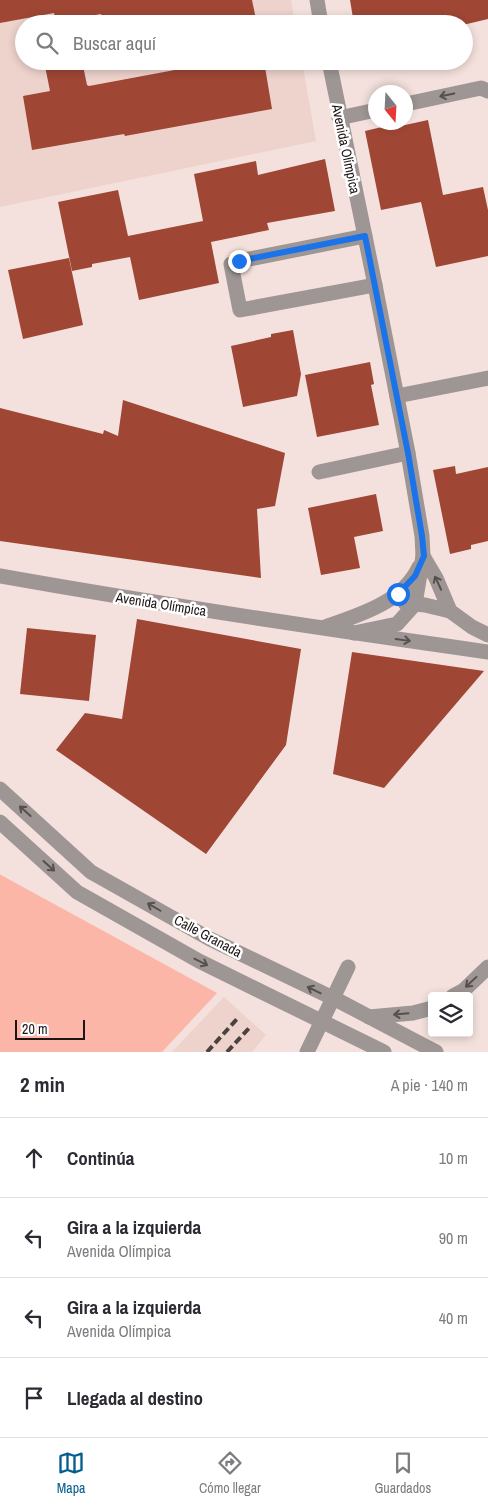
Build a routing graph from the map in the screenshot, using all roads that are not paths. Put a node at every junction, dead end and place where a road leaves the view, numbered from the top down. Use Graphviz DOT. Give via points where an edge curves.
graph roads {
  1 [pos="317,0"];
  2 [pos="320,15"];
  3 [pos="331,70"];
  4 [pos="488,91"];
  5 [pos="413,103"];
  6 [pos="368,112"];
  7 [pos="339,118"];
  8 [pos="365,236"];
  9 [pos="375,285"];
  10 [pos="488,378"];
  11 [pos="397,396"];
  12 [pos="408,453"];
  13 [pos="319,472"];
  14 [pos="424,556"];
  15 [pos="0,576"];
  16 [pos="385,602"];
  17 [pos="415,604"];
  18 [pos="450,611"];
  19 [pos="324,628"];
  20 [pos="354,633"];
  21 [pos="488,635"];
  22 [pos="488,652"];
  23 [pos="0,789"];
  24 [pos="0,822"];
  25 [pos="348,967"];
  26 [pos="488,967"];
  27 [pos="460,992"];
  28 [pos="428,1009"];
  29 [pos="369,1017"];
  30 [pos="306,1052"];
  31 [pos="384,1052"];
  32 [pos="436,1052"];
  1 -- 2 [label="street"];
  3 -- 7 [label="street, Avenida Olímpica"];
  4 -- 5 [label="street, one-way" via="481,88"];
  6 -- 7 [label="street"];
  7 -- 8 [label="street, Avenida Olímpica"];
  8 -- 9 [label="street, Avenida Olímpica"];
  8 -- 9 [label="street" via="231,264 240,310"];
  9 -- 11 [label="street, Avenida Olímpica"];
  10 -- 11 [label="street"];
  11 -- 12 [label="street, Avenida Olímpica"];
  12 -- 13 [label="street"];
  12 -- 14 [label="street, Avenida Olímpica"];
  14 -- 16 [label="street" via="415,576"];
  14 -- 17 [label="street, Avenida Olímpica"];
  18 -- 14 [label="street, Avenida Olímpica, one-way"];
  15 -- 19 [label="street, Avenida Olímpica"];
  16 -- 17 [label="street"];
  16 -- 19 [label="street"];
  17 -- 18 [label="street"];
  17 -- 20 [label="street" via="397,624"];
  18 -- 21 [label="street"];
  19 -- 20 [label="street, Avenida Olímpica"];
  20 -- 22 [label="street, Avenida Olímpica, one-way"];
  29 -- 23 [label="street, Calle Granada, one-way" via="210,939 92,872"];
  24 -- 31 [label="street, Calle Granada, one-way" via="77,892 199,961"];
  25 -- 30 [label="street"];
  26 -- 27 [label="street, one-way"];
  28 -- 29 [label="street, one-way"];
  29 -- 32 [label="street, Calle Granada"];
}
